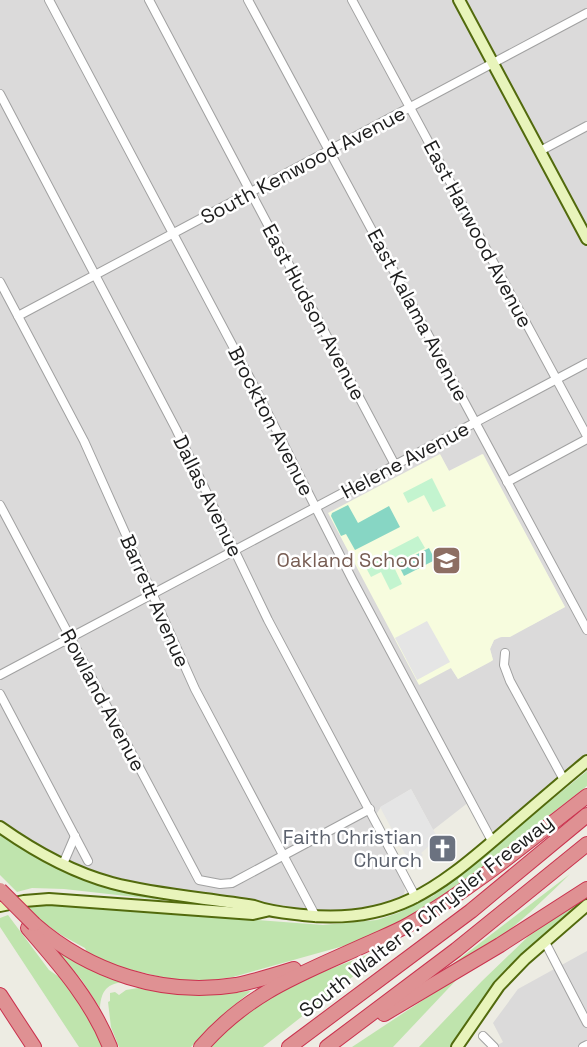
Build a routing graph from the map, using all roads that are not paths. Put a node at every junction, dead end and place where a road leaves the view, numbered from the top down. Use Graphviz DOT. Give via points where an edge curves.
graph roads {
  1 [pos="50,0"];
  2 [pos="148,0"];
  3 [pos="248,0"];
  4 [pos="352,0"];
  5 [pos="459,0"];
  6 [pos="587,13"];
  7 [pos="493,63"];
  8 [pos="0,94"];
  9 [pos="410,107"];
  10 [pos="587,126"];
  11 [pos="329,150"];
  12 [pos="540,151"];
  13 [pos="250,192"];
  14 [pos="173,234"];
  15 [pos="587,238"];
  16 [pos="96,275"];
  17 [pos="0,282"];
  18 [pos="18,316"];
  19 [pos="587,363"];
  20 [pos="556,380"];
  21 [pos="476,423"];
  22 [pos="587,438"];
  23 [pos="395,465"];
  24 [pos="507,482"];
  25 [pos="0,506"];
  26 [pos="316,507"];
  27 [pos="235,550"];
  28 [pos="152,594"];
  29 [pos="587,630"];
  30 [pos="70,638"];
  31 [pos="505,653"];
  32 [pos="0,675"];
  33 [pos="0,694"];
  34 [pos="587,760"];
  35 [pos="564,780"];
  36 [pos="587,796"];
  37 [pos="370,809"];
  38 [pos="587,815"];
  39 [pos="0,827"];
  40 [pos="75,836"];
  41 [pos="492,842"];
  42 [pos="587,844"];
  43 [pos="284,855"];
  44 [pos="88,861"];
  45 [pos="63,864"];
  46 [pos="587,889"];
  47 [pos="0,892"];
  48 [pos="416,898"];
  49 [pos="587,905"];
  50 [pos="0,906"];
  51 [pos="267,911"];
  52 [pos="316,917"];
  53 [pos="31,926"];
  54 [pos="545,942"];
  55 [pos="342,955"];
  56 [pos="0,995"];
  57 [pos="587,1023"];
  58 [pos="483,1036"];
  59 [pos="587,1045"];
  60 [pos="34,1047"];
  61 [pos="111,1047"];
  62 [pos="201,1047"];
  63 [pos="289,1047"];
  64 [pos="327,1047"];
  65 [pos="457,1047"];
  66 [pos="494,1047"];
  67 [pos="583,1047"];
  1 -- 14 [label="street, Brockton Avenue"];
  2 -- 13 [label="street, East Hudson Avenue"];
  3 -- 11 [label="street, East Kalama Avenue"];
  4 -- 9 [label="street, East Harwood Avenue"];
  5 -- 7 [label="main road"];
  6 -- 7 [label="street, South Kenwood Avenue"];
  7 -- 9 [label="street, South Kenwood Avenue"];
  7 -- 12 [label="main road"];
  8 -- 16 [label="street, Dallas Avenue"];
  9 -- 11 [label="street, South Kenwood Avenue"];
  9 -- 20 [label="street, East Harwood Avenue"];
  10 -- 12 [label="street"];
  11 -- 13 [label="street, South Kenwood Avenue"];
  11 -- 21 [label="street, East Kalama Avenue"];
  12 -- 15 [label="main road"];
  13 -- 14 [label="street, South Kenwood Avenue"];
  13 -- 23 [label="street, East Hudson Avenue"];
  14 -- 16 [label="street, South Kenwood Avenue"];
  14 -- 26 [label="street, Brockton Avenue"];
  16 -- 18 [label="street, South Kenwood Avenue"];
  16 -- 27 [label="street, Dallas Avenue"];
  17 -- 18 [label="street, Barrett Avenue"];
  18 -- 28 [label="street, Barrett Avenue" via="84,441"];
  19 -- 20 [label="street, Helene Avenue"];
  20 -- 21 [label="street, Helene Avenue"];
  20 -- 22 [label="street, East Harwood Avenue"];
  21 -- 23 [label="street, Helene Avenue"];
  21 -- 24 [label="street, East Kalama Avenue"];
  22 -- 24 [label="street"];
  23 -- 26 [label="street, Helene Avenue"];
  24 -- 29 [label="street, East Kalama Avenue"];
  25 -- 30 [label="street, Rowland Avenue"];
  26 -- 27 [label="street, Helene Avenue"];
  26 -- 41 [label="street, Brockton Avenue"];
  27 -- 28 [label="street, Helene Avenue"];
  27 -- 37 [label="street, Dallas Avenue" via="268,620"];
  28 -- 30 [label="street, Helene Avenue"];
  28 -- 43 [label="street, Barrett Avenue" via="195,689"];
  30 -- 32 [label="street, Helene Avenue"];
  30 -- 43 [label="street, Rowland Avenue" via="196,877 205,883 232,883"];
  31 -- 35 [label="street" via="504,665 510,681"];
  33 -- 40 [label="street"];
  34 -- 35 [label="main road"];
  35 -- 41 [label="main road"];
  36 -- 55 [label="highway" via="446,902 408,925"];
  37 -- 43 [label="street"];
  37 -- 48 [label="street, Dallas Avenue"];
  38 -- 63 [label="highway, South Walter P. Chrysler Freeway" via="471,911"];
  39 -- 45 [label="main road"];
  40 -- 44 [label="street"];
  40 -- 45 [label="street"];
  41 -- 48 [label="main road" via="446,880"];
  42 -- 64 [label="highway"];
  43 -- 52 [label="street, Barrett Avenue"];
  45 -- 51 [label="main road" via="119,885"];
  46 -- 64 [label="highway"];
  47 -- 53 [label="highway, bridge"];
  48 -- 52 [label="main road" via="378,912"];
  49 -- 54 [label="main road"];
  50 -- 51 [label="main road" via="49,898 253,914"];
  51 -- 52 [label="main road"];
  53 -- 55 [label="highway" via="97,966 170,986 237,985"];
  53 -- 61 [label="highway" via="81,993"];
  54 -- 57 [label="street"];
  54 -- 65 [label="main road" via="499,986"];
  55 -- 62 [label="highway" via="286,980 244,1006"];
  56 -- 60 [label="highway"];
  58 -- 66 [label="street"];
  59 -- 67 [label="street"];
}
